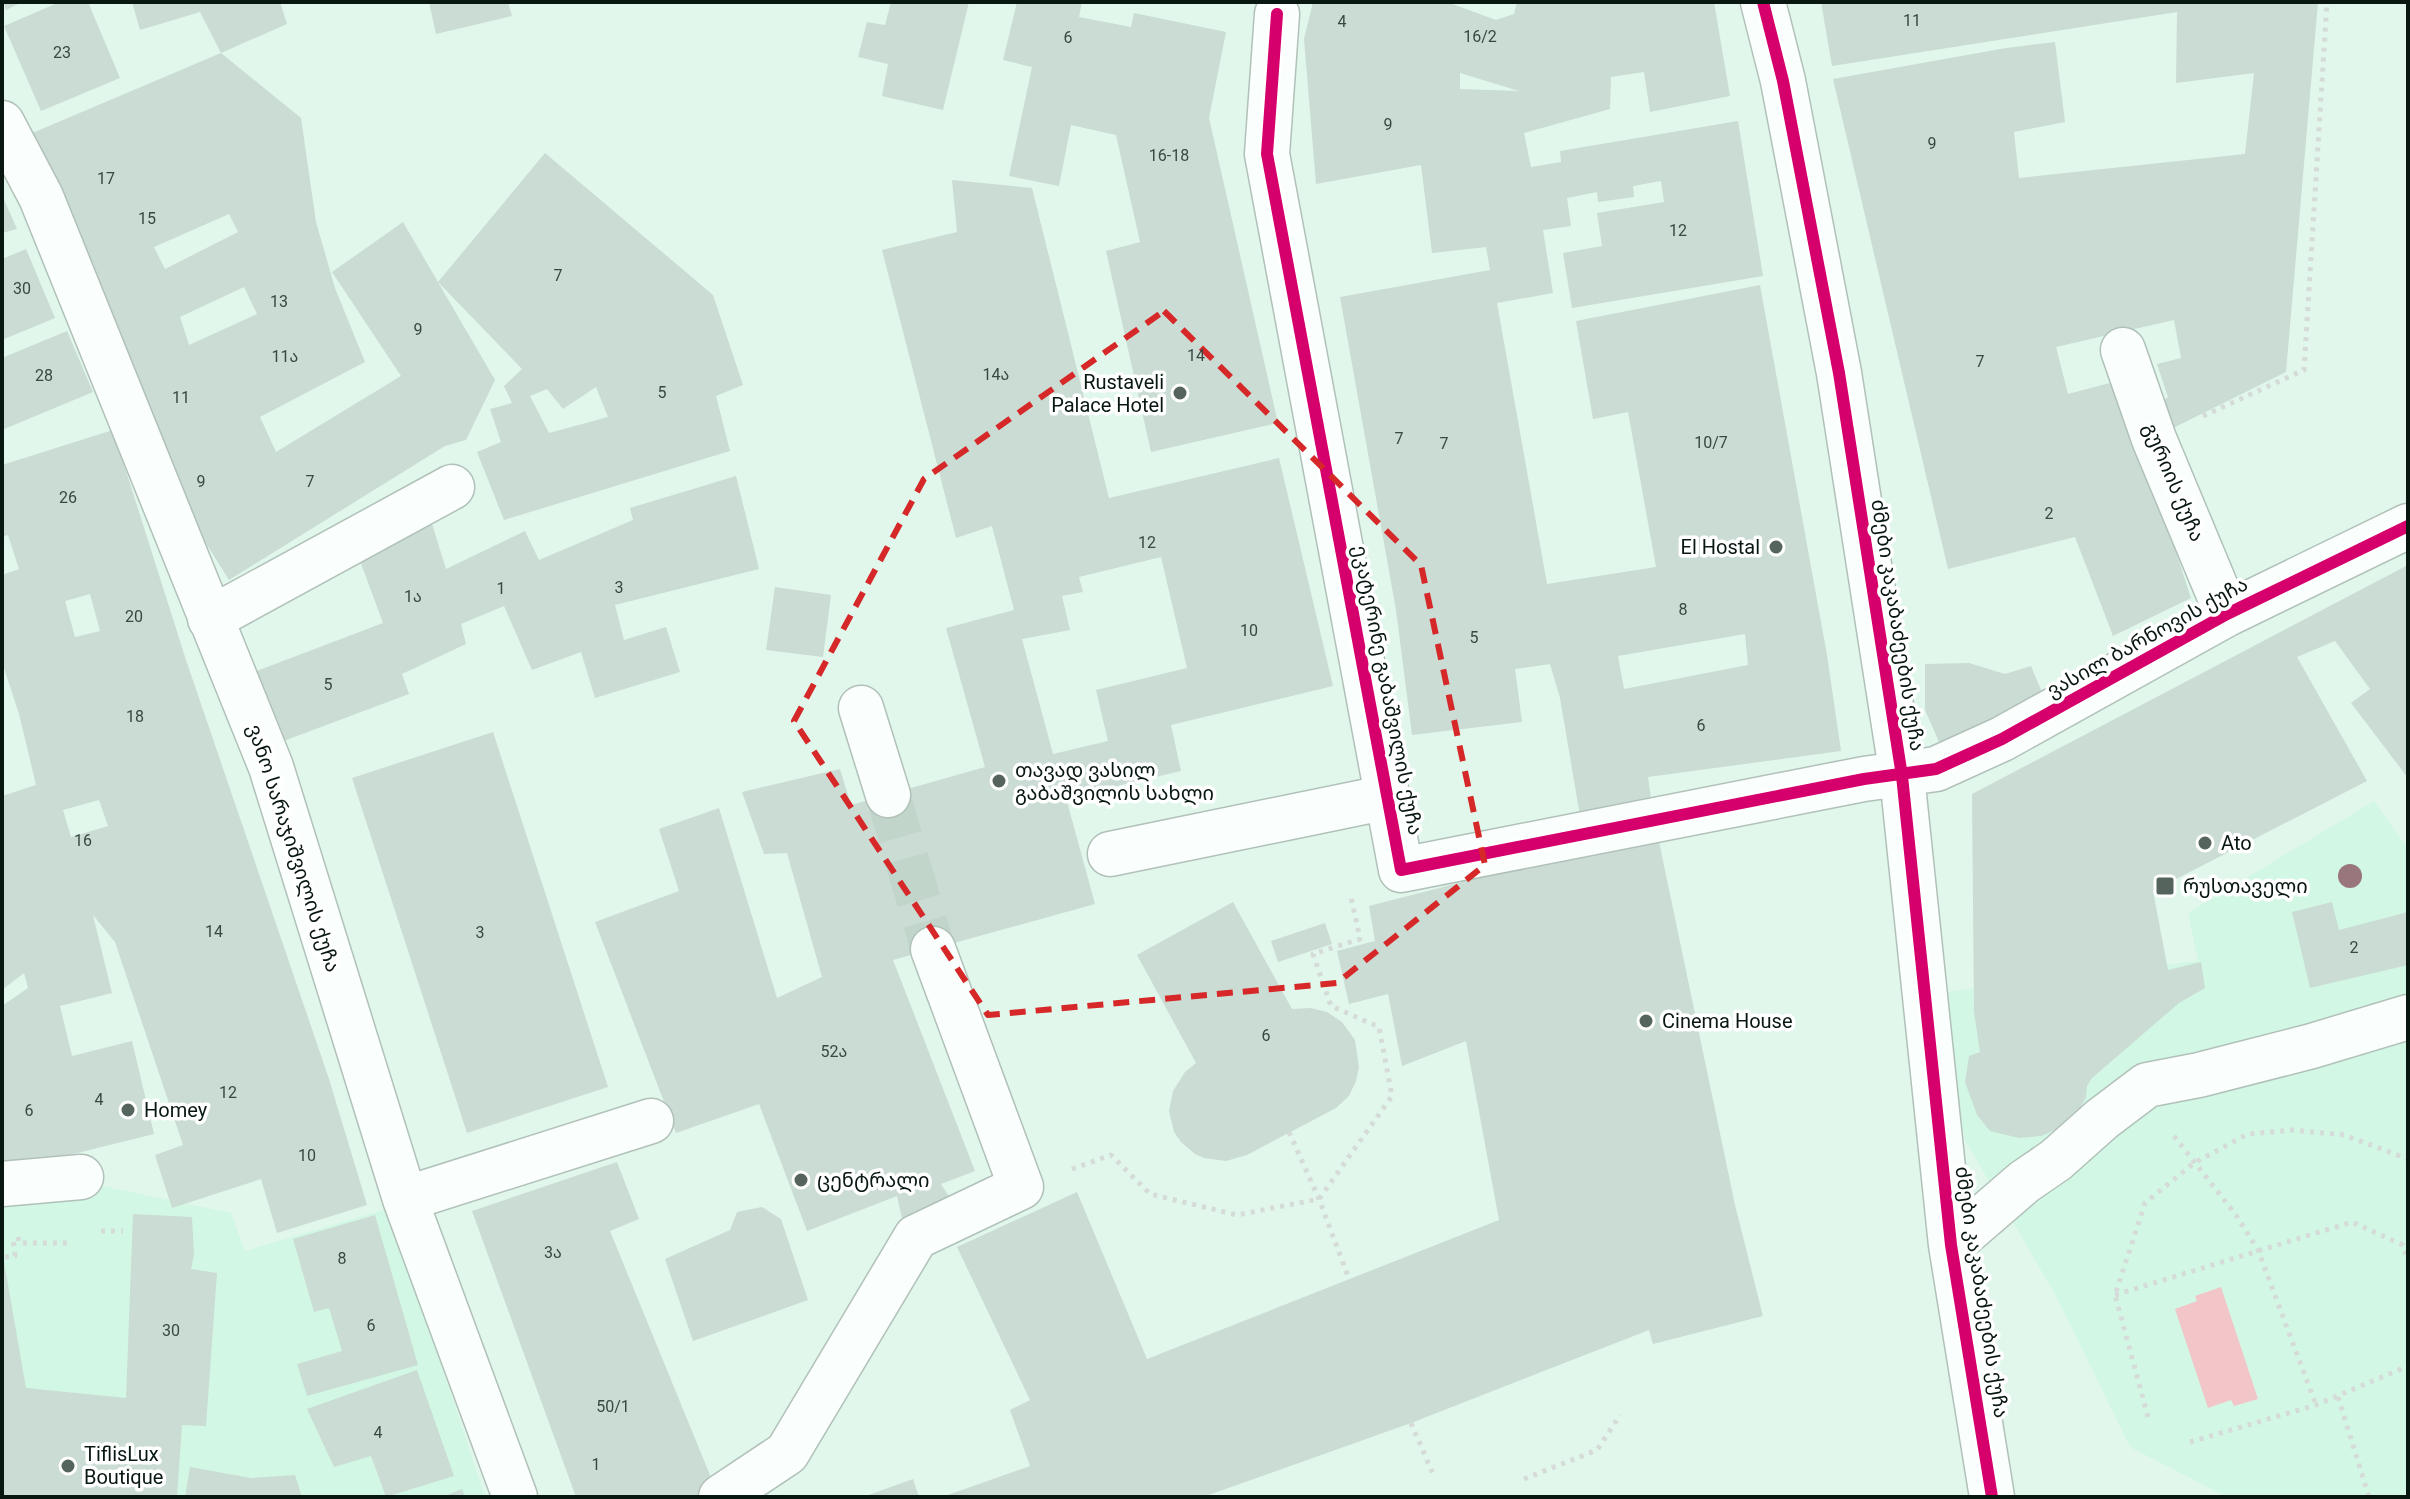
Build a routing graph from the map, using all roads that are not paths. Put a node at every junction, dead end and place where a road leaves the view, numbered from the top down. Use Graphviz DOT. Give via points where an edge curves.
graph roads {
  1 [pos="1763,2"];
  2 [pos="1277,14"];
  3 [pos="2,123"];
  4 [pos="2123,350"];
  5 [pos="452,487"];
  6 [pos="2408,526"];
  7 [pos="2227,614"];
  8 [pos="210,619"];
  9 [pos="861,708"];
  10 [pos="1902,776"];
  11 [pos="888,795"];
  12 [pos="1388,797"];
  13 [pos="1110,854"];
  14 [pos="933,949"];
  15 [pos="2408,1017"];
  16 [pos="651,1121"];
  17 [pos="81,1177"];
  18 [pos="2,1184"];
  19 [pos="405,1199"];
  20 [pos="1951,1245"];
  21 [pos="515,1497"];
  22 [pos="721,1497"];
  23 [pos="1992,1497"];
  1 -- 10 [label="street, ძმები კაკაბაძეების ქუჩა" via="1839,373"];
  2 -- 12 [label="street, ეკატერინე გაბაშვილის ქუჩა" via="1267,154"];
  3 -- 8 [label="street, ვანო სარაჯიშვილის ქუჩა" via="41,197"];
  4 -- 7 [label="street, გურიის ქუჩა"];
  5 -- 8 [label="street"];
  6 -- 7 [label="street, ვასილ ბარნოვის ქუჩა"];
  7 -- 10 [label="street, ვასილ ბარნოვის ქუჩა" via="2002,739 1936,769"];
  8 -- 19 [label="street, ვანო სარაჯიშვილის ქუჩა" via="271,767"];
  9 -- 11 [label="street"];
  10 -- 12 [label="street, ეკატერინე გაბაშვილის ქუჩა" via="1864,779 1401,870"];
  10 -- 20 [label="street, ძმები კაკაბაძეების ქუჩა"];
  12 -- 13 [label="street"];
  14 -- 22 [label="street" via="1021,1187 916,1237 787,1453"];
  15 -- 20 [label="street" via="2147,1085"];
  16 -- 19 [label="street"];
  17 -- 18 [label="street"];
  19 -- 21 [label="street, ვანო სარაჯიშვილის ქუჩა"];
  20 -- 23 [label="street, ძმები კაკაბაძეების ქუჩა"];
}
